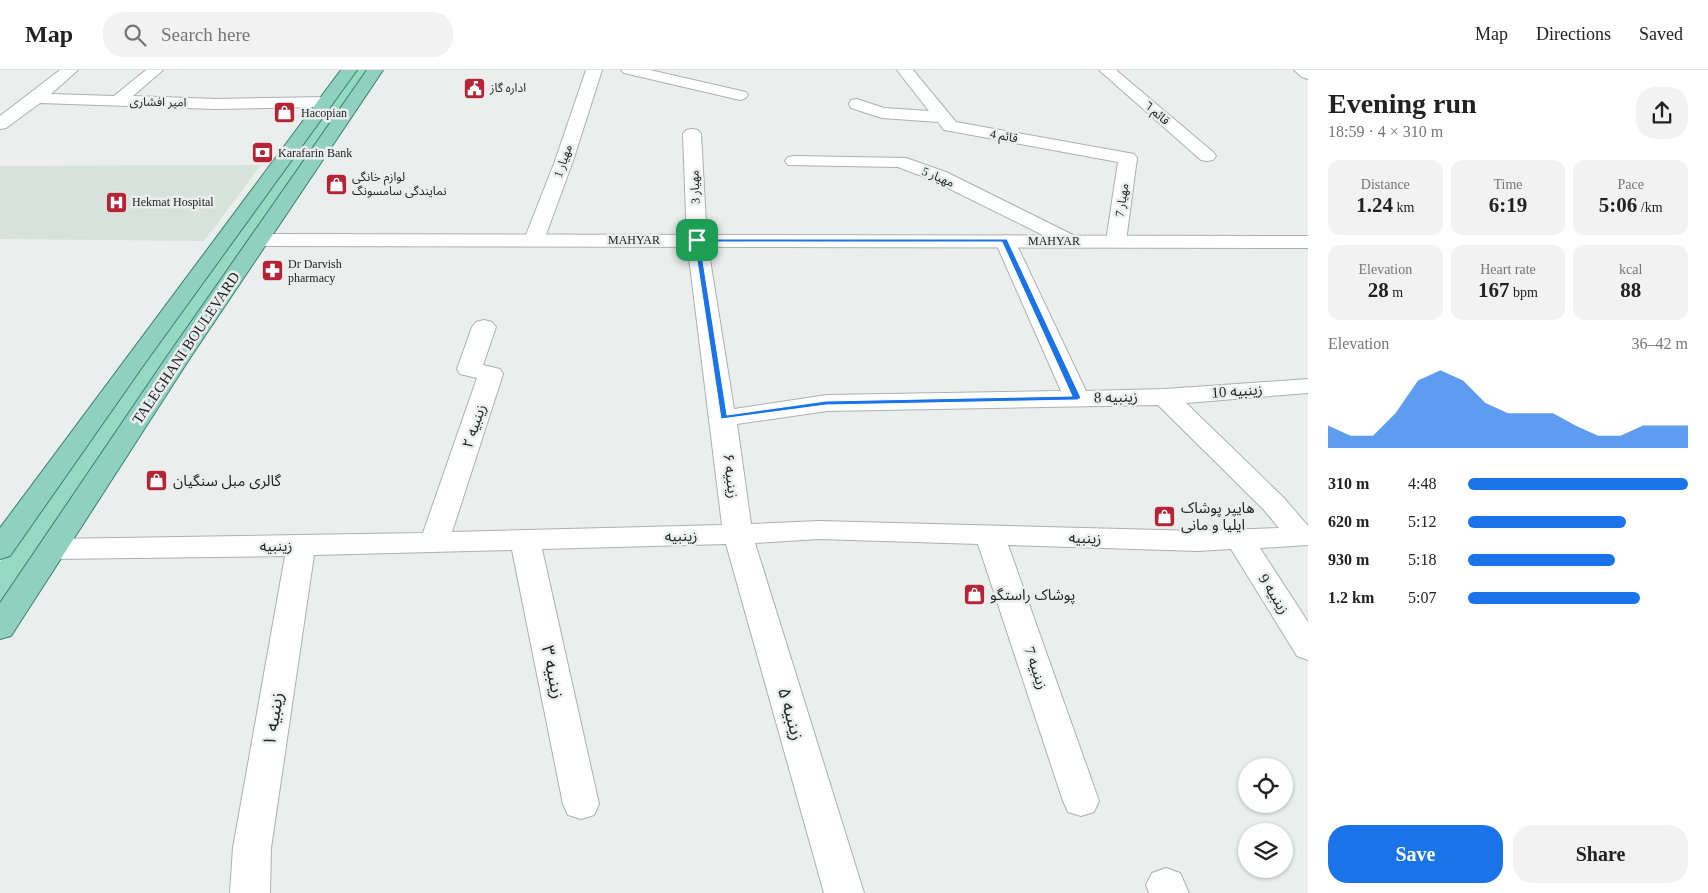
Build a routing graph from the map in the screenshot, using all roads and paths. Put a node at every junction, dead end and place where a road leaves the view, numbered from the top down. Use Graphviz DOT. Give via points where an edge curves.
graph roads {
  1 [pos="70,70"];
  2 [pos="155,70"];
  3 [pos="349,70"];
  4 [pos="375,70"];
  5 [pos="630,70"];
  6 [pos="905,70"];
  7 [pos="1108,70"];
  8 [pos="1302,70"];
  9 [pos="1308,74"];
  10 [pos="592,76"];
  11 [pos="740,96"];
  12 [pos="36,98"];
  13 [pos="118,101"];
  14 [pos="325,102"];
  15 [pos="856,104"];
  16 [pos="942,117"];
  17 [pos="0,124"];
  18 [pos="692,134"];
  19 [pos="1207,156"];
  20 [pos="1128,158"];
  21 [pos="794,161"];
  22 [pos="259,240"];
  23 [pos="534,240"];
  24 [pos="697,240"];
  25 [pos="1004,241"];
  26 [pos="1070,241"];
  27 [pos="1116,241"];
  28 [pos="1308,242"];
  29 [pos="166,319"];
  30 [pos="204,320"];
  31 [pos="484,327"];
  32 [pos="1308,386"];
  33 [pos="1165,397"];
  34 [pos="1077,398"];
  35 [pos="723,418"];
  36 [pos="738,534"];
  37 [pos="990,535"];
  38 [pos="1305,536"];
  39 [pos="1240,539"];
  40 [pos="525,540"];
  41 [pos="434,542"];
  42 [pos="301,546"];
  43 [pos="0,549"];
  44 [pos="53,549"];
  45 [pos="0,628"];
  46 [pos="1308,648"];
  47 [pos="1081,800"];
  48 [pos="581,804"];
  49 [pos="250,893"];
  50 [pos="844,893"];
  1 -- 12 [label="street"];
  2 -- 13 [label="street"];
  3 -- 14 [label="main road, TALEGHANI BOULEVARD"];
  4 -- 22 [label="main road, TALEGHANI BOULEVARD"];
  5 -- 11 [label="street"];
  6 -- 16 [label="street, قائم 4"];
  7 -- 19 [label="street, قائم ٦"];
  8 -- 9 [label="street"];
  10 -- 23 [label="street, مهیار 1"];
  12 -- 13 [label="street, امیر افشاری"];
  12 -- 17 [label="street"];
  13 -- 14 [label="street, امیر افشاری" via="216,104"];
  14 -- 29 [label="main road, TALEGHANI BOULEVARD"];
  15 -- 16 [label="street" via="882,113"];
  16 -- 20 [label="street, قائم 4" via="950,126"];
  18 -- 24 [label="street, مهیار 3"];
  20 -- 27 [label="street, مهیار 7"];
  21 -- 26 [label="street, مهیار 5" via="900,162 939,176"];
  22 -- 23 [label="street, MAHYAR"];
  22 -- 30 [label="main road, TALEGHANI BOULEVARD"];
  23 -- 24 [label="street, MAHYAR"];
  24 -- 25 [label="street, MAHYAR"];
  24 -- 35 [label="street, مهیار 3"];
  25 -- 26 [label="street, MAHYAR"];
  25 -- 34 [label="street"];
  26 -- 27 [label="street, MAHYAR"];
  27 -- 28 [label="street, MAHYAR"];
  29 -- 30 [label="main road"];
  29 -- 43 [label="main road, TALEGHANI BOULEVARD"];
  30 -- 44 [label="main road, TALEGHANI BOULEVARD"];
  31 -- 41 [label="street, زینبیه ۲" via="469,368 491,374"];
  32 -- 33 [label="street, زینبیه 10"];
  33 -- 34 [label="street, زینبیه 8"];
  33 -- 38 [label="street"];
  34 -- 35 [label="street, زینبیه 8" via="826,403"];
  35 -- 36 [label="street, زینبیه ۶"];
  36 -- 37 [label="street, زینبیه" via="819,530"];
  36 -- 40 [label="street, زینبیه"];
  36 -- 50 [label="street, زینبیه ۵"];
  37 -- 39 [label="street, زینبیه" via="1198,541"];
  37 -- 47 [label="street, زینبیه 7"];
  38 -- 39 [label="street, زینبیه"];
  39 -- 46 [label="street, زینبیه 9"];
  40 -- 41 [label="street, زینبیه"];
  40 -- 48 [label="street, زینبیه ۳"];
  41 -- 42 [label="street, زینبیه"];
  42 -- 44 [label="street, زینبیه"];
  42 -- 49 [label="street, زینبیه ۱" via="252,848"];
  44 -- 45 [label="main road, TALEGHANI BOULEVARD"];
}
